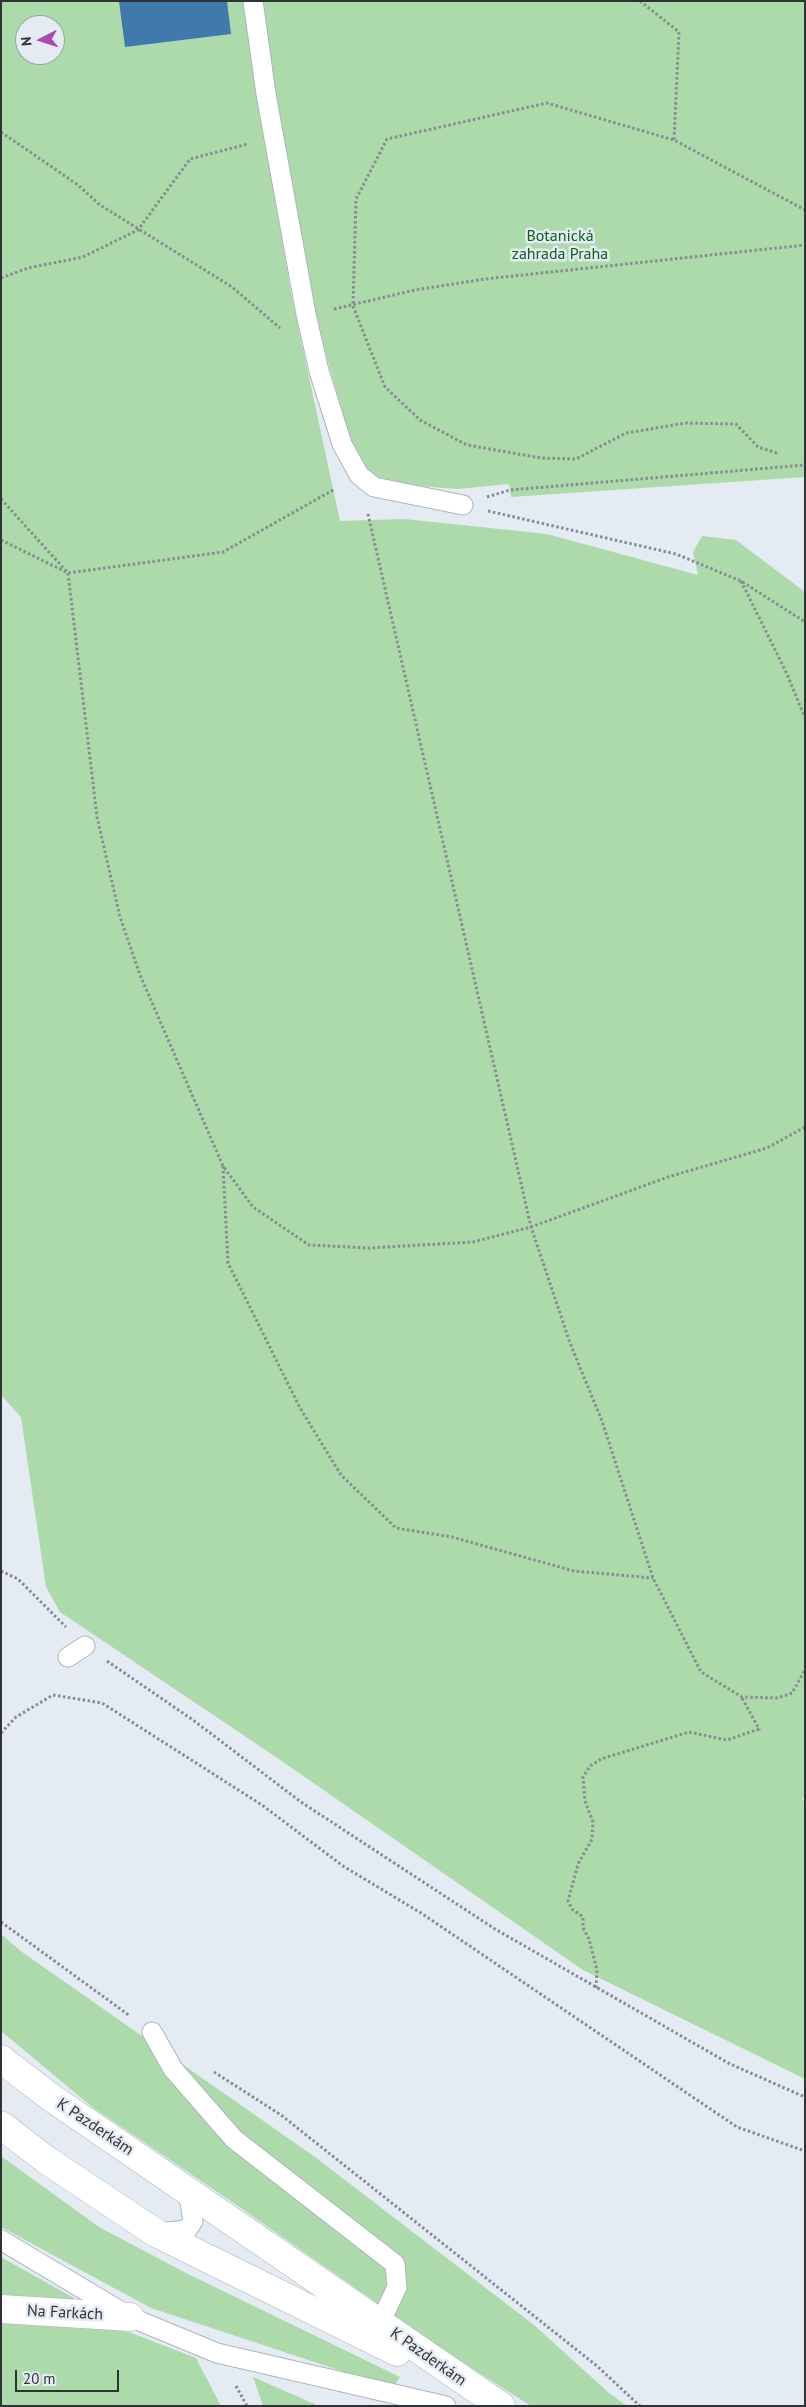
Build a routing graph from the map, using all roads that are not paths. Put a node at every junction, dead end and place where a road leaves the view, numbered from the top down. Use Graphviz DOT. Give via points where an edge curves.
graph roads {
  1 [pos="253,1"];
  2 [pos="463,505"];
  3 [pos="85,1646"];
  4 [pos="68,1657"];
  5 [pos="152,2032"];
  6 [pos="1,2059"];
  7 [pos="1,2125"];
  8 [pos="188,2190"];
  9 [pos="156,2233"];
  10 [pos="1,2240"];
  11 [pos="1,2309"];
  12 [pos="130,2317"];
  13 [pos="380,2323"];
  14 [pos="490,2399"];
  15 [pos="446,2406"];
  1 -- 2 [label="lane" via="266,94 306,314 318,371 342,444 359,475 374,487"];
  3 -- 4 [label="lane"];
  5 -- 13 [label="lane" via="173,2069 234,2140 395,2264 397,2287"];
  6 -- 8 [label="street, K Pazderkám" via="49,2096"];
  7 -- 9 [label="street, K Pazderkám" via="45,2159"];
  8 -- 9 [label="lane" via="193,2221 187,2230"];
  8 -- 13 [label="street, K Pazderkám"];
  9 -- 14 [label="street, K Pazderkám"];
  10 -- 12 [label="lane"];
  11 -- 12 [label="street, Na Farkách"];
  12 -- 15 [label="lane" via="217,2353"];
  13 -- 14 [label="street, K Pazderkám"];
}
